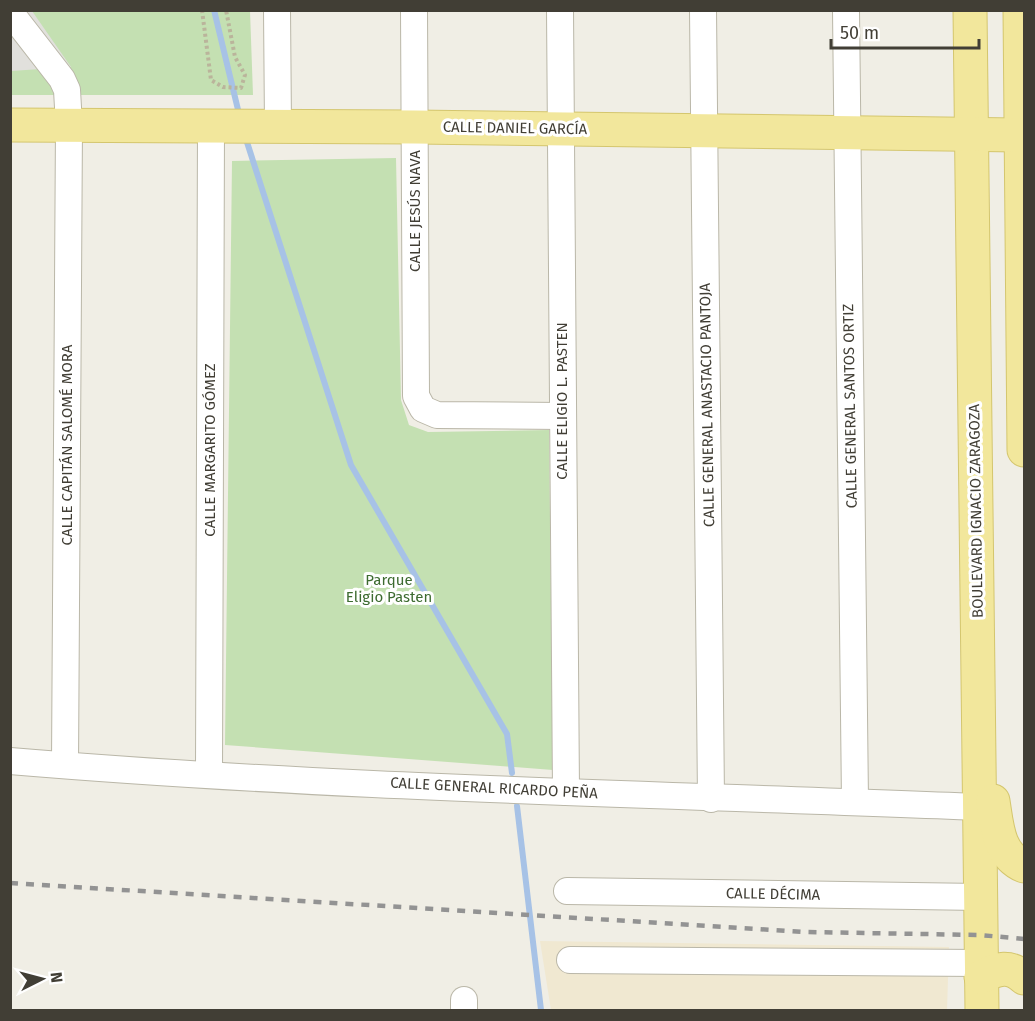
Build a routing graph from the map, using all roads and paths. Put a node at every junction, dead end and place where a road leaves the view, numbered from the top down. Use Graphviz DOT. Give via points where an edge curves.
graph roads {
  1 [pos="202,10"];
  2 [pos="226,10"];
  3 [pos="277,10"];
  4 [pos="414,10"];
  5 [pos="560,10"];
  6 [pos="704,10"];
  7 [pos="846,10"];
  8 [pos="970,10"];
  9 [pos="1020,10"];
  10 [pos="10,12"];
  11 [pos="10,125"];
  12 [pos="69,125"];
  13 [pos="243,125"];
  14 [pos="415,127"];
  15 [pos="562,129"];
  16 [pos="705,131"];
  17 [pos="848,133"];
  18 [pos="971,134"];
  19 [pos="1022,135"];
  20 [pos="562,416"];
  21 [pos="1024,450"];
  22 [pos="978,744"];
  23 [pos="10,761"];
  24 [pos="65,765"];
  25 [pos="209,774"];
  26 [pos="566,792"];
  27 [pos="711,799"];
  28 [pos="855,802"];
  29 [pos="979,807"];
  30 [pos="1024,866"];
  31 [pos="567,891"];
  32 [pos="980,897"];
  33 [pos="570,960"];
  34 [pos="981,970"];
  35 [pos="1024,978"];
  36 [pos="982,1011"];
  1 -- 2 [label="path" via="211,80 223,87 241,88 245,75 236,57"];
  3 -- 13 [label="street, CALLE MARGARITO GÓMEZ"];
  4 -- 14 [label="street, CALLE JESÚS NAVA"];
  5 -- 15 [label="street, CALLE ELIGIO L. PASTEN"];
  6 -- 16 [label="street, CALLE GENERAL ANASTACIO PANTOJA"];
  7 -- 17 [label="street, CALLE GENERAL SANTOS ORTIZ"];
  8 -- 18 [label="main road, BOULEVARD IGNACIO ZARAGOZA"];
  9 -- 19 [label="main road"];
  10 -- 12 [label="street, CALLE CAPITÁN SALOMÉ MORA" via="62,79 67,90"];
  11 -- 12 [label="main road, CALLE DANIEL GARCÍA"];
  12 -- 13 [label="main road, CALLE DANIEL GARCÍA"];
  12 -- 24 [label="street, CALLE CAPITÁN SALOMÉ MORA"];
  13 -- 14 [label="main road, CALLE DANIEL GARCÍA"];
  13 -- 25 [label="street, CALLE MARGARITO GÓMEZ"];
  14 -- 15 [label="main road, CALLE DANIEL GARCÍA"];
  14 -- 20 [label="street, CALLE JESÚS NAVA" via="416,396 423,409 437,415"];
  15 -- 16 [label="main road, CALLE DANIEL GARCÍA"];
  15 -- 20 [label="street, CALLE ELIGIO L. PASTEN"];
  16 -- 17 [label="main road, CALLE DANIEL GARCÍA"];
  16 -- 27 [label="street, CALLE GENERAL ANASTACIO PANTOJA"];
  17 -- 18 [label="main road, CALLE DANIEL GARCÍA"];
  17 -- 28 [label="street, CALLE GENERAL SANTOS ORTIZ"];
  18 -- 19 [label="main road, CALLE DANIEL GARCÍA"];
  18 -- 22 [label="main road, BOULEVARD IGNACIO ZARAGOZA"];
  19 -- 21 [label="main road"];
  20 -- 26 [label="street, CALLE ELIGIO L. PASTEN"];
  22 -- 29 [label="main road, BOULEVARD IGNACIO ZARAGOZA"];
  22 -- 30 [label="main road" via="989,775 1000,838 1009,856"];
  23 -- 24 [label="street, CALLE GENERAL RICARDO PEÑA"];
  24 -- 25 [label="street, CALLE GENERAL RICARDO PEÑA"];
  25 -- 26 [label="street, CALLE GENERAL RICARDO PEÑA"];
  26 -- 27 [label="street, CALLE GENERAL RICARDO PEÑA"];
  27 -- 28 [label="street, CALLE GENERAL RICARDO PEÑA"];
  28 -- 29 [label="street, CALLE GENERAL RICARDO PEÑA"];
  29 -- 32 [label="main road, BOULEVARD IGNACIO ZARAGOZA"];
  31 -- 32 [label="street, CALLE DÉCIMA"];
  32 -- 34 [label="main road, BOULEVARD IGNACIO ZARAGOZA"];
  33 -- 34 [label="street"];
  34 -- 35 [label="main road" via="1007,968"];
  34 -- 36 [label="main road, BOULEVARD IGNACIO ZARAGOZA"];
}
